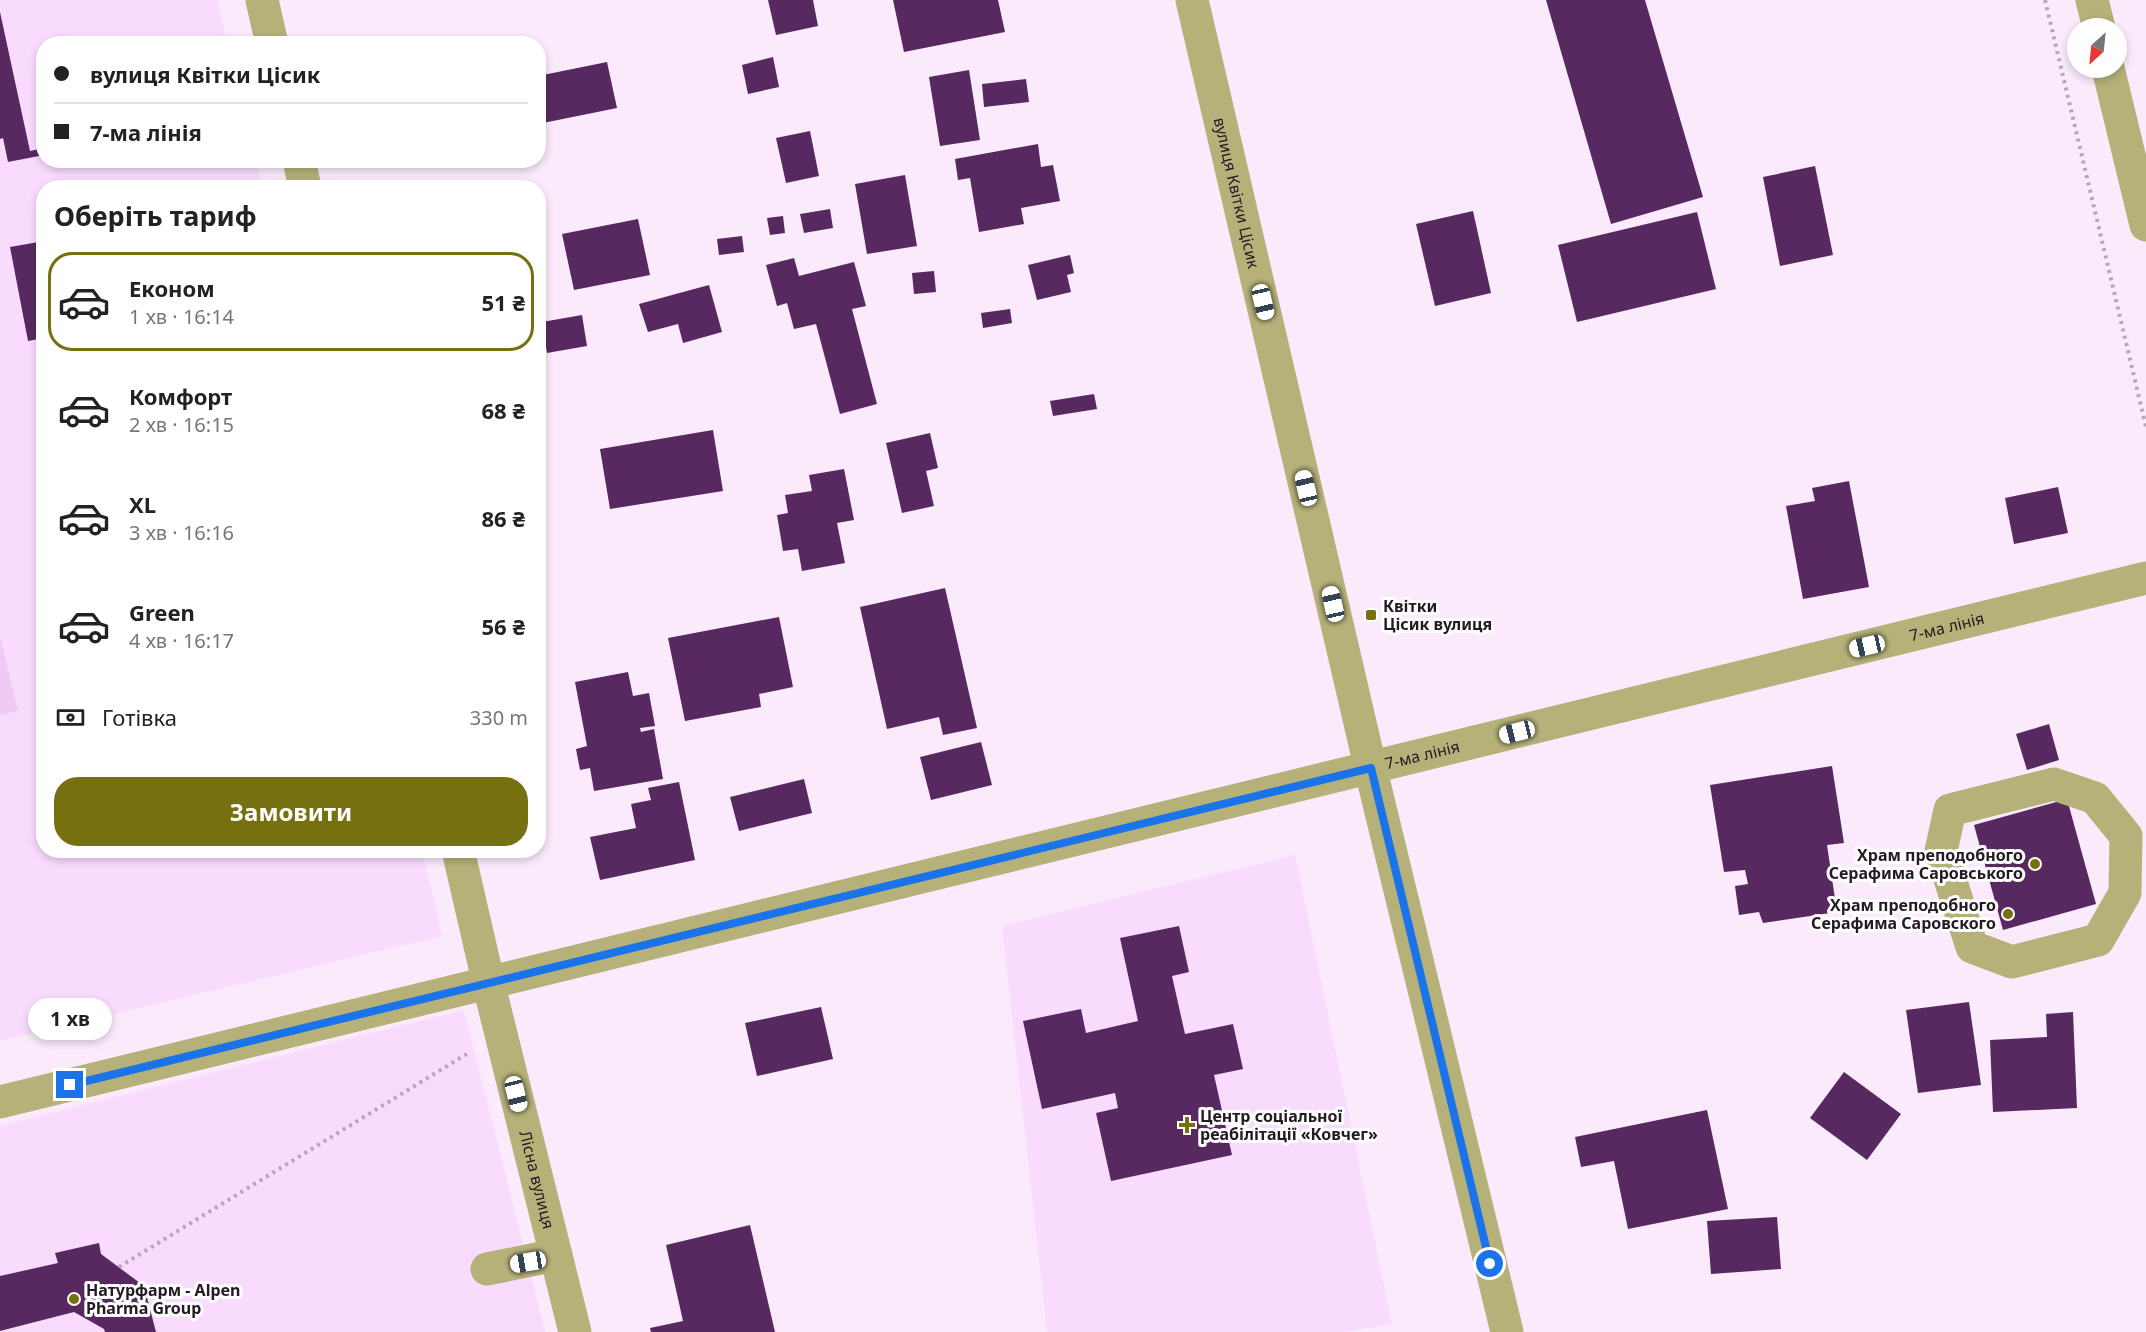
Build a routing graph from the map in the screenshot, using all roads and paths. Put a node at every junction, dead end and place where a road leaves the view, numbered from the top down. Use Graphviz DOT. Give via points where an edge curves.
graph roads {
  1 [pos="262,0"];
  2 [pos="1192,0"];
  3 [pos="2045,0"];
  4 [pos="2092,0"];
  5 [pos="2096,18"];
  6 [pos="270,36"];
  7 [pos="2110,78"];
  8 [pos="2146,225"];
  9 [pos="2146,426"];
  10 [pos="2146,578"];
  11 [pos="1371,768"];
  12 [pos="2136,834"];
  13 [pos="460,858"];
  14 [pos="491,992"];
  15 [pos="0,1102"];
  16 [pos="556,1255"];
  17 [pos="119,1267"];
  18 [pos="487,1269"];
  19 [pos="575,1332"];
  20 [pos="1507,1332"];
  1 -- 6 [label="street"];
  2 -- 11 [label="street, вулиця Квітки Цісик"];
  3 -- 9 [label="path"];
  4 -- 5 [label="street"];
  7 -- 8 [label="street"];
  10 -- 11 [label="street, 7-ма лінія"];
  11 -- 14 [label="street, 7-ма лінія"];
  11 -- 20 [label="street, вулиця Квітки Цісик"];
  12 -- 12 [label="street" via="2125,893 2098,940 2012,962 1972,947 1941,851 1950,810 2055,784 2095,798"];
  13 -- 14 [label="street, Лісна вулиця"];
  14 -- 15 [label="street, 7-ма лінія"];
  14 -- 16 [label="street, Лісна вулиця"];
  14 -- 17 [label="path" via="474,1049"];
  16 -- 18 [label="street"];
  16 -- 19 [label="street, Лісна вулиця"];
}
